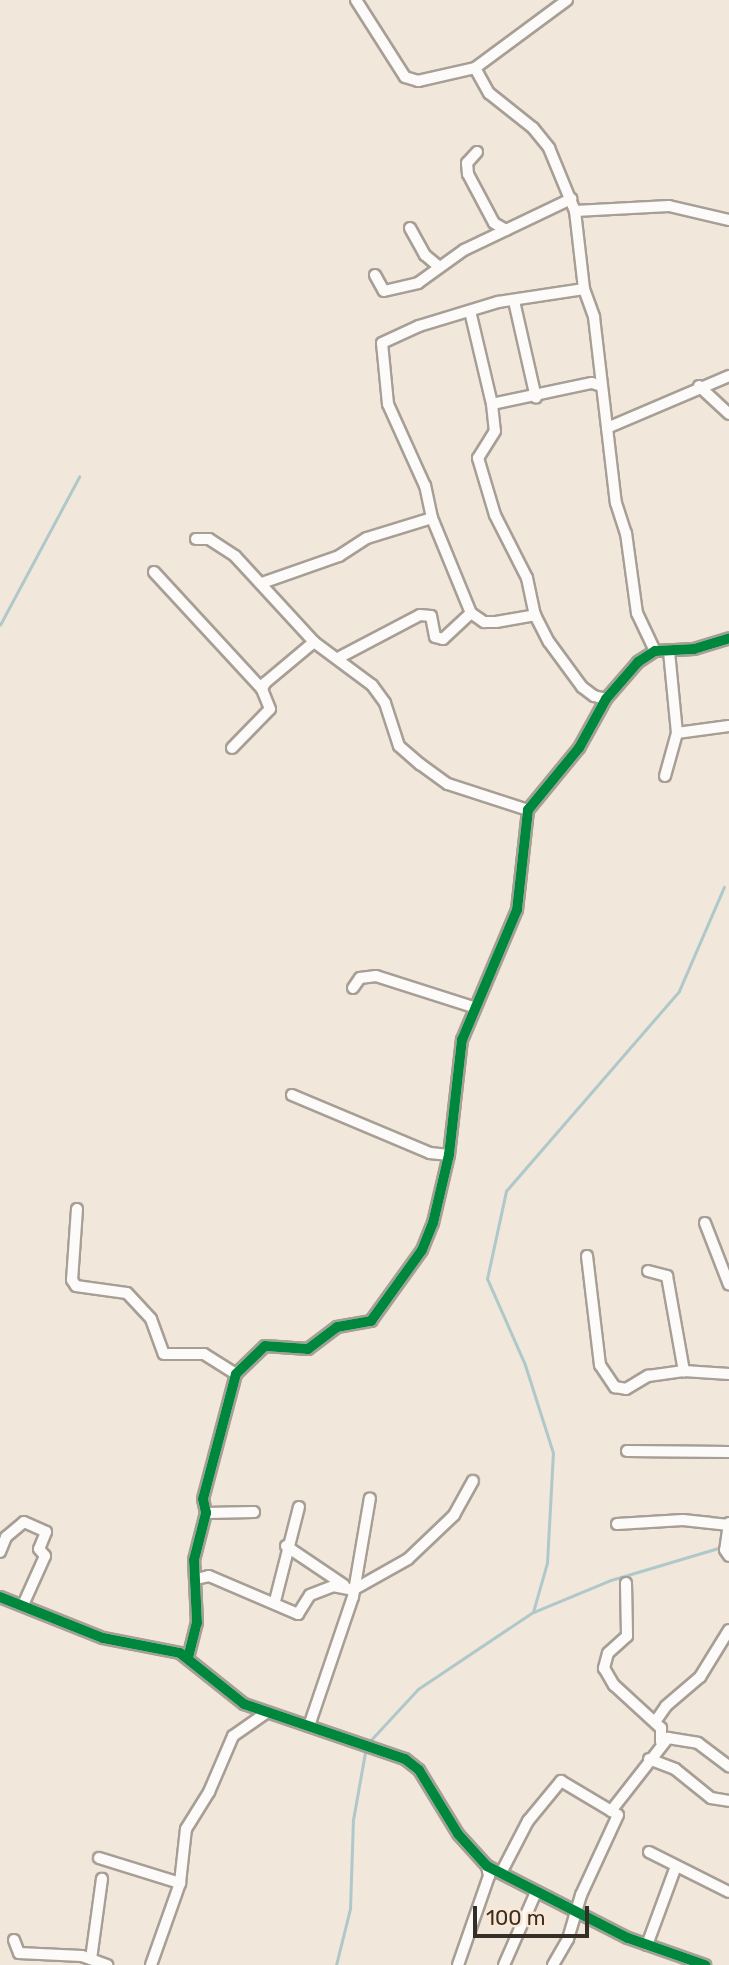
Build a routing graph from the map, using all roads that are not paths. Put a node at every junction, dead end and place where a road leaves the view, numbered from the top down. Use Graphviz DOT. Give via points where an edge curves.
graph roads {
  1 [pos="356,0"];
  2 [pos="567,0"];
  3 [pos="475,68"];
  4 [pos="477,152"];
  5 [pos="571,199"];
  6 [pos="575,211"];
  7 [pos="729,220"];
  8 [pos="410,228"];
  9 [pos="506,230"];
  10 [pos="438,266"];
  11 [pos="376,275"];
  12 [pos="584,289"];
  13 [pos="514,301"];
  14 [pos="470,312"];
  15 [pos="729,376"];
  16 [pos="602,386"];
  17 [pos="699,386"];
  18 [pos="537,398"];
  19 [pos="492,404"];
  20 [pos="729,414"];
  21 [pos="607,428"];
  22 [pos="432,518"];
  23 [pos="196,539"];
  24 [pos="154,572"];
  25 [pos="262,583"];
  26 [pos="471,613"];
  27 [pos="535,615"];
  28 [pos="729,638"];
  29 [pos="314,642"];
  30 [pos="655,651"];
  31 [pos="670,652"];
  32 [pos="340,657"];
  33 [pos="262,689"];
  34 [pos="606,699"];
  35 [pos="729,726"];
  36 [pos="677,733"];
  37 [pos="233,748"];
  38 [pos="664,776"];
  39 [pos="528,810"];
  40 [pos="353,988"];
  41 [pos="473,1007"];
  42 [pos="292,1095"];
  43 [pos="449,1155"];
  44 [pos="77,1209"];
  45 [pos="705,1223"];
  46 [pos="587,1256"];
  47 [pos="648,1271"];
  48 [pos="729,1285"];
  49 [pos="684,1371"];
  50 [pos="236,1374"];
  51 [pos="729,1374"];
  52 [pos="627,1451"];
  53 [pos="729,1452"];
  54 [pos="473,1481"];
  55 [pos="370,1498"];
  56 [pos="299,1507"];
  57 [pos="254,1512"];
  58 [pos="206,1513"];
  59 [pos="617,1524"];
  60 [pos="729,1524"];
  61 [pos="286,1546"];
  62 [pos="0,1552"];
  63 [pos="727,1553"];
  64 [pos="196,1579"];
  65 [pos="626,1583"];
  66 [pos="350,1588"];
  67 [pos="0,1597"];
  68 [pos="275,1601"];
  69 [pos="23,1605"];
  70 [pos="729,1630"];
  71 [pos="188,1658"];
  72 [pos="266,1713"];
  73 [pos="655,1723"];
  74 [pos="309,1726"];
  75 [pos="661,1742"];
  76 [pos="649,1759"];
  77 [pos="729,1766"];
  78 [pos="729,1801"];
  79 [pos="611,1811"];
  80 [pos="649,1852"];
  81 [pos="99,1858"];
  82 [pos="487,1866"];
  83 [pos="675,1869"];
  84 [pos="501,1873"];
  85 [pos="102,1879"];
  86 [pos="180,1884"];
  87 [pos="536,1892"];
  88 [pos="729,1892"];
  89 [pos="576,1912"];
  90 [pos="14,1940"];
  91 [pos="647,1945"];
  92 [pos="91,1959"];
  93 [pos="460,1962"];
  94 [pos="107,1965"];
  95 [pos="151,1965"];
  96 [pos="503,1965"];
  97 [pos="552,1965"];
  98 [pos="705,1965"];
  1 -- 3 [label="street" via="405,77 418,81"];
  2 -- 3 [label="street"];
  3 -- 5 [label="street" via="489,93 533,128 549,148"];
  4 -- 9 [label="street" via="467,163 468,174 494,223"];
  5 -- 6 [label="street"];
  5 -- 9 [label="street"];
  6 -- 7 [label="street" via="669,206"];
  6 -- 12 [label="street"];
  8 -- 10 [label="street" via="425,255"];
  9 -- 10 [label="street"];
  10 -- 11 [label="street" via="418,283 394,292 384,291"];
  12 -- 13 [label="street"];
  12 -- 16 [label="street" via="594,317"];
  13 -- 14 [label="street"];
  13 -- 18 [label="street"];
  14 -- 19 [label="street"];
  14 -- 22 [label="street" via="382,342 388,404 425,486"];
  15 -- 17 [label="street"];
  16 -- 18 [label="street" via="592,383"];
  16 -- 21 [label="street"];
  17 -- 20 [label="street"];
  17 -- 21 [label="street"];
  18 -- 19 [label="street"];
  19 -- 27 [label="street" via="495,431 478,458 479,466 488,481 495,515 527,578"];
  21 -- 30 [label="street" via="637,613"];
  22 -- 25 [label="street" via="367,538 340,556"];
  22 -- 26 [label="street"];
  23 -- 25 [label="street" via="220,544"];
  24 -- 33 [label="street"];
  25 -- 29 [label="street"];
  26 -- 27 [label="street" via="484,622"];
  26 -- 32 [label="street" via="443,639 435,637 431,615 420,615"];
  27 -- 34 [label="street" via="582,687"];
  28 -- 31 [label="street"];
  29 -- 32 [label="street"];
  29 -- 33 [label="street" via="275,672"];
  30 -- 31 [label="street"];
  30 -- 34 [label="street" via="638,662"];
  31 -- 36 [label="street"];
  32 -- 39 [label="street" via="372,685 385,703 399,746 420,764 448,784"];
  33 -- 37 [label="street" via="270,709"];
  34 -- 39 [label="street" via="579,748"];
  35 -- 36 [label="street"];
  36 -- 38 [label="street"];
  39 -- 41 [label="street" via="517,910"];
  40 -- 41 [label="street" via="360,978 376,976"];
  41 -- 43 [label="street" via="462,1040"];
  42 -- 43 [label="street" via="430,1153"];
  43 -- 50 [label="street" via="422,1250 371,1321 337,1327 308,1349 265,1346"];
  44 -- 50 [label="street" via="74,1283 117,1289 136,1300 151,1318 164,1354 204,1354"];
  45 -- 48 [label="street"];
  46 -- 49 [label="street" via="602,1371 621,1390 648,1376"];
  47 -- 49 [label="street" via="667,1276"];
  49 -- 51 [label="street"];
  50 -- 58 [label="street" via="203,1499"];
  52 -- 53 [label="street"];
  54 -- 66 [label="street" via="454,1514 431,1539 378,1579"];
  55 -- 66 [label="street" via="362,1563"];
  56 -- 61 [label="street"];
  57 -- 58 [label="street"];
  58 -- 64 [label="street" via="194,1560"];
  59 -- 60 [label="street" via="683,1520"];
  60 -- 63 [label="street"];
  61 -- 66 [label="street"];
  61 -- 68 [label="street"];
  62 -- 69 [label="street" via="6,1537 24,1522 46,1532 38,1549 45,1556"];
  64 -- 68 [label="street" via="209,1576"];
  64 -- 71 [label="street" via="197,1623"];
  65 -- 73 [label="street" via="627,1636 608,1653 604,1668 614,1685"];
  66 -- 68 [label="street" via="327,1587 310,1595 298,1614"];
  66 -- 74 [label="street"];
  67 -- 69 [label="street"];
  69 -- 71 [label="street" via="103,1639"];
  70 -- 73 [label="street" via="701,1677 666,1706"];
  71 -- 72 [label="street" via="227,1692"];
  72 -- 74 [label="street"];
  72 -- 86 [label="street" via="233,1736 220,1757 209,1793 186,1829"];
  73 -- 75 [label="street" via="661,1728"];
  74 -- 82 [label="street" via="412,1763 458,1834"];
  75 -- 76 [label="street"];
  75 -- 77 [label="street" via="668,1738 698,1743"];
  76 -- 78 [label="street" via="674,1769 711,1798"];
  76 -- 79 [label="street"];
  79 -- 84 [label="street" via="561,1780 528,1821"];
  79 -- 89 [label="street" via="618,1821"];
  80 -- 83 [label="street"];
  81 -- 86 [label="street"];
  82 -- 84 [label="street"];
  82 -- 93 [label="street" via="489,1876"];
  83 -- 88 [label="street" via="689,1869"];
  83 -- 91 [label="street"];
  84 -- 87 [label="street"];
  85 -- 92 [label="street"];
  86 -- 95 [label="street"];
  87 -- 89 [label="street"];
  87 -- 96 [label="street"];
  89 -- 91 [label="street"];
  89 -- 97 [label="street" via="568,1939"];
  90 -- 92 [label="street" via="19,1954"];
  91 -- 98 [label="street"];
  92 -- 94 [label="street"];
}
